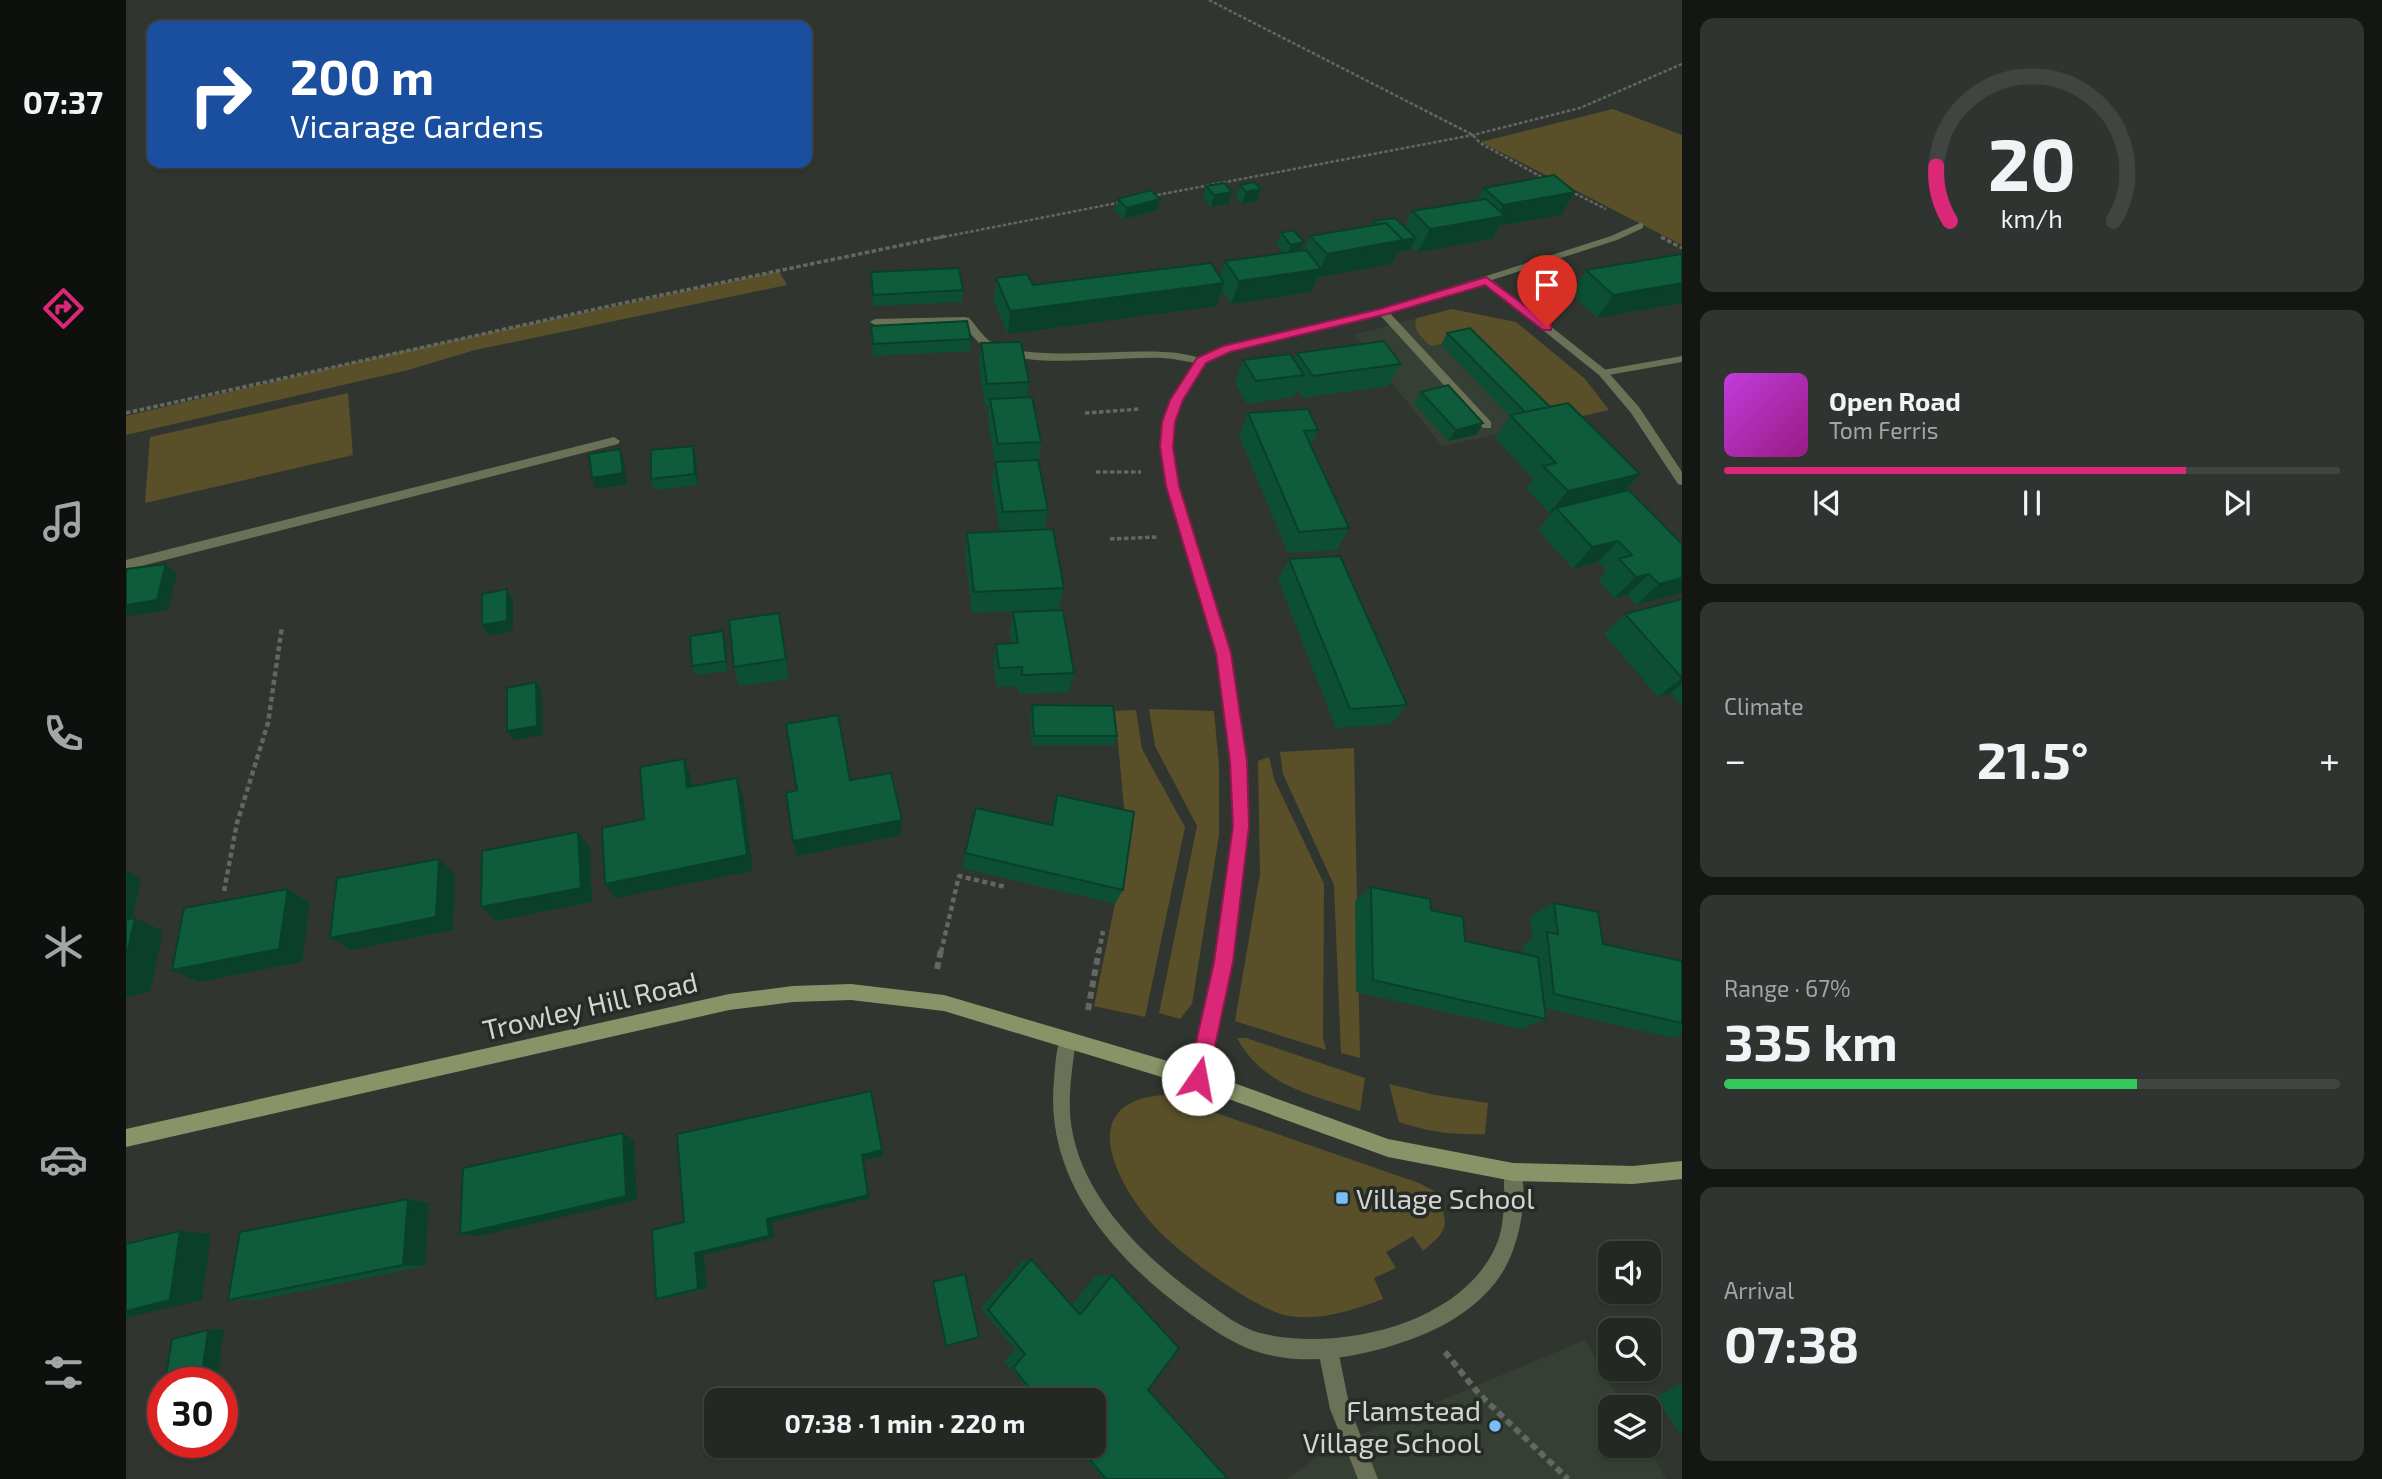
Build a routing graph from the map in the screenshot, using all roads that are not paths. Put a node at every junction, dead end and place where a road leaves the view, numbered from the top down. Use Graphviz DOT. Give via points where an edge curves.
graph roads {
  1 [pos="1640,226"];
  2 [pos="1486,281"];
  3 [pos="1383,312"];
  4 [pos="875,322"];
  5 [pos="1682,359"];
  6 [pos="1201,361"];
  7 [pos="1603,373"];
  8 [pos="1487,425"];
  9 [pos="614,441"];
  10 [pos="1681,479"];
  11 [pos="126,565"];
  12 [pos="1068,1040"];
  13 [pos="1198,1079"];
  14 [pos="126,1138"];
  15 [pos="1682,1170"];
  16 [pos="1513,1172"];
  17 [pos="1328,1350"];
  18 [pos="1368,1479"];
  1 -- 2 [label="street"];
  2 -- 3 [label="street"];
  2 -- 7 [label="street"];
  3 -- 6 [label="street" via="1245,344"];
  3 -- 8 [label="street"];
  4 -- 6 [label="street" via="965,320 987,344 1002,350 1164,355"];
  5 -- 7 [label="street"];
  6 -- 13 [label="street" via="1168,422 1167,447 1223,653 1232,701 1241,826 1224,962"];
  7 -- 10 [label="street" via="1635,410"];
  9 -- 11 [label="street"];
  12 -- 13 [label="street, Trowley Hill Road"];
  12 -- 14 [label="street, Trowley Hill Road" via="944,1003 851,992 793,994 729,1002"];
  12 -- 17 [label="street" via="1060,1095 1065,1137 1086,1187 1119,1240 1179,1294 1255,1342 1300,1351"];
  13 -- 16 [label="street, Trowley Hill Road" via="1388,1147"];
  15 -- 16 [label="street, Trowley Hill Road" via="1633,1175"];
  16 -- 17 [label="street" via="1514,1213 1505,1245 1494,1269 1462,1302 1422,1325"];
  17 -- 18 [label="street" via="1340,1409"];
}
